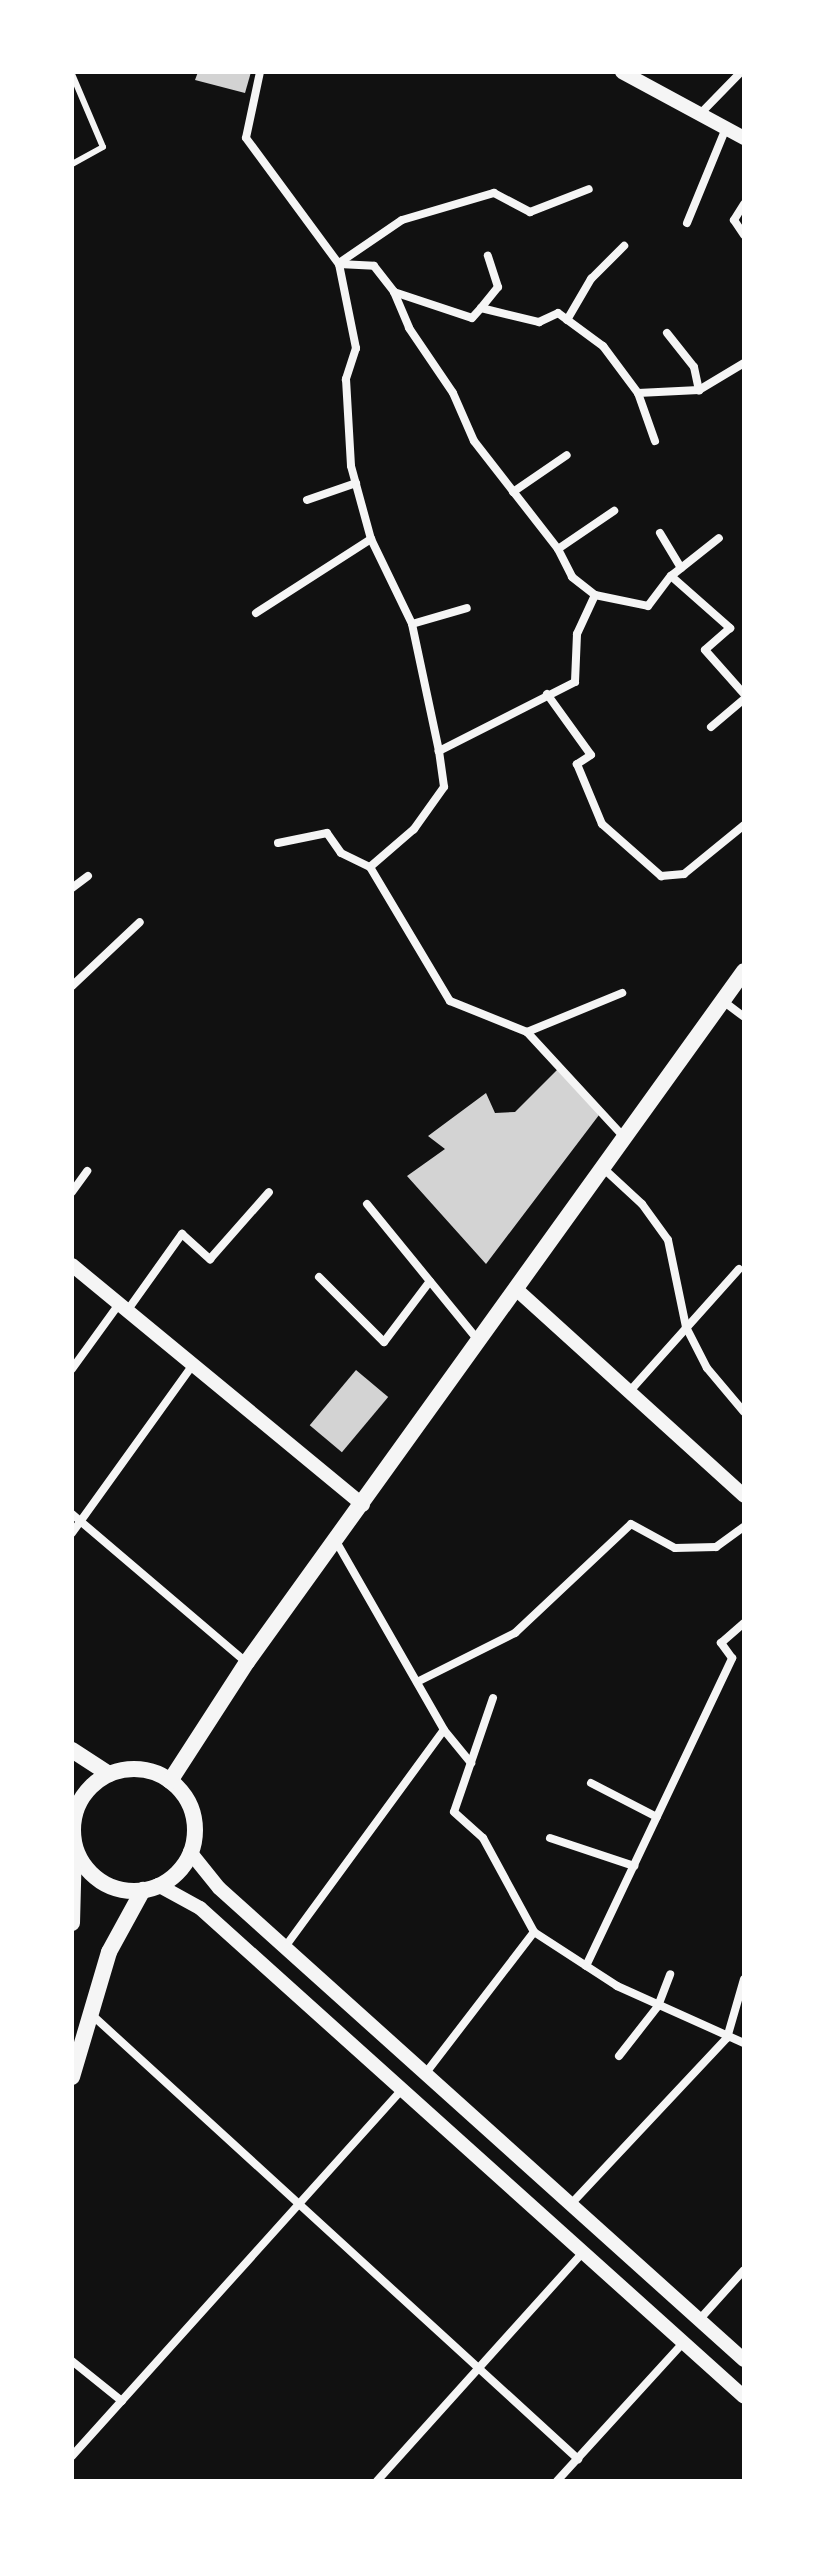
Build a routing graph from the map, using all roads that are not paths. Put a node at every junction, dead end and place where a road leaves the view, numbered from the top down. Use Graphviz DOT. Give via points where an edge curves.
graph roads {
  1 [pos="260,72"];
  2 [pos="622,72"];
  3 [pos="741,72"];
  4 [pos="72,74"];
  5 [pos="700,114"];
  6 [pos="726,128"];
  7 [pos="744,138"];
  8 [pos="72,164"];
  9 [pos="589,189"];
  10 [pos="744,204"];
  11 [pos="687,223"];
  12 [pos="744,235"];
  13 [pos="624,246"];
  14 [pos="488,256"];
  15 [pos="339,264"];
  16 [pos="394,292"];
  17 [pos="481,308"];
  18 [pos="567,320"];
  19 [pos="667,333"];
  20 [pos="744,363"];
  21 [pos="699,390"];
  22 [pos="638,393"];
  23 [pos="655,441"];
  24 [pos="567,455"];
  25 [pos="356,483"];
  26 [pos="513,492"];
  27 [pos="307,500"];
  28 [pos="614,511"];
  29 [pos="660,533"];
  30 [pos="719,538"];
  31 [pos="371,539"];
  32 [pos="558,549"];
  33 [pos="681,568"];
  34 [pos="671,576"];
  35 [pos="595,595"];
  36 [pos="467,608"];
  37 [pos="256,613"];
  38 [pos="412,624"];
  39 [pos="547,694"];
  40 [pos="744,697"];
  41 [pos="711,727"];
  42 [pos="439,751"];
  43 [pos="744,825"];
  44 [pos="278,843"];
  45 [pos="370,867"];
  46 [pos="88,876"];
  47 [pos="72,888"];
  48 [pos="140,922"];
  49 [pos="744,971"];
  50 [pos="72,986"];
  51 [pos="622,993"];
  52 [pos="723,1001"];
  53 [pos="744,1017"];
  54 [pos="527,1032"];
  55 [pos="624,1137"];
  56 [pos="603,1168"];
  57 [pos="87,1171"];
  58 [pos="72,1192"];
  59 [pos="269,1192"];
  60 [pos="367,1204"];
  61 [pos="72,1265"];
  62 [pos="739,1269"];
  63 [pos="319,1277"];
  64 [pos="430,1281"];
  65 [pos="516,1289"];
  66 [pos="123,1308"];
  67 [pos="686,1327"];
  68 [pos="479,1341"];
  69 [pos="194,1362"];
  70 [pos="72,1369"];
  71 [pos="744,1391"];
  72 [pos="629,1392"];
  73 [pos="735,1401"];
  74 [pos="744,1412"];
  75 [pos="744,1496"];
  76 [pos="363,1505"];
  77 [pos="72,1514"];
  78 [pos="80,1521"];
  79 [pos="744,1527"];
  80 [pos="72,1533"];
  81 [pos="337,1543"];
  82 [pos="744,1623"];
  83 [pos="247,1662"];
  84 [pos="417,1682"];
  85 [pos="493,1698"];
  86 [pos="444,1730"];
  87 [pos="72,1750"];
  88 [pos="471,1763"];
  89 [pos="109,1774"];
  90 [pos="170,1781"];
  91 [pos="591,1783"];
  92 [pos="657,1817"];
  93 [pos="73,1828"];
  94 [pos="550,1838"];
  95 [pos="190,1852"];
  96 [pos="634,1866"];
  97 [pos="151,1888"];
  98 [pos="72,1923"];
  99 [pos="534,1932"];
  100 [pos="285,1947"];
  101 [pos="586,1966"];
  102 [pos="670,1974"];
  103 [pos="744,1979"];
  104 [pos="658,2006"];
  105 [pos="90,2014"];
  106 [pos="727,2038"];
  107 [pos="744,2043"];
  108 [pos="619,2056"];
  109 [pos="425,2074"];
  110 [pos="72,2077"];
  111 [pos="402,2090"];
  112 [pos="299,2204"];
  113 [pos="571,2204"];
  114 [pos="583,2252"];
  115 [pos="744,2270"];
  116 [pos="699,2320"];
  117 [pos="684,2342"];
  118 [pos="744,2360"];
  119 [pos="72,2361"];
  120 [pos="479,2368"];
  121 [pos="744,2397"];
  122 [pos="122,2401"];
  123 [pos="72,2456"];
  124 [pos="578,2459"];
  125 [pos="377,2481"];
  126 [pos="557,2481"];
  1 -- 15 [label="street" via="246,138"];
  2 -- 5 [label="street"];
  3 -- 5 [label="street"];
  4 -- 8 [label="lane" via="103,147"];
  5 -- 6 [label="street"];
  6 -- 7 [label="street"];
  6 -- 11 [label="street"];
  9 -- 15 [label="street" via="530,212 494,193 448,206 402,220"];
  10 -- 12 [label="street" via="734,220"];
  13 -- 18 [label="street" via="591,279"];
  14 -- 17 [label="street" via="498,287"];
  15 -- 16 [label="street" via="374,266"];
  15 -- 25 [label="street" via="356,348 346,379"];
  16 -- 17 [label="street" via="472,318"];
  16 -- 26 [label="street" via="409,328 453,393 474,441"];
  17 -- 18 [label="street" via="539,322 558,313"];
  18 -- 22 [label="street" via="603,346"];
  19 -- 21 [label="street" via="694,367"];
  20 -- 21 [label="street"];
  21 -- 22 [label="street"];
  22 -- 23 [label="street"];
  24 -- 26 [label="street"];
  25 -- 27 [label="street"];
  25 -- 31 [label="street"];
  26 -- 32 [label="street"];
  28 -- 32 [label="street"];
  29 -- 33 [label="street"];
  30 -- 33 [label="street"];
  31 -- 37 [label="street"];
  31 -- 38 [label="street"];
  32 -- 35 [label="street" via="572,577"];
  33 -- 34 [label="street"];
  34 -- 35 [label="street" via="648,606"];
  34 -- 40 [label="street" via="730,628 705,650"];
  35 -- 39 [label="street" via="577,634 575,682"];
  36 -- 38 [label="street"];
  38 -- 42 [label="street"];
  39 -- 42 [label="street"];
  39 -- 43 [label="street" via="591,755 577,764 602,824 661,876 684,874"];
  40 -- 41 [label="street"];
  42 -- 45 [label="street" via="444,787 414,829"];
  44 -- 45 [label="street" via="327,833 341,853"];
  45 -- 54 [label="street" via="450,1001"];
  46 -- 47 [label="street"];
  48 -- 50 [label="street"];
  49 -- 52 [label="main road"];
  51 -- 54 [label="street"];
  52 -- 53 [label="street"];
  52 -- 55 [label="main road"];
  54 -- 55 [label="street"];
  55 -- 56 [label="main road"];
  56 -- 65 [label="main road"];
  56 -- 67 [label="street" via="642,1204 668,1240"];
  57 -- 58 [label="street"];
  59 -- 66 [label="street" via="210,1259 182,1234"];
  60 -- 64 [label="street"];
  61 -- 66 [label="street"];
  62 -- 67 [label="street"];
  63 -- 64 [label="street" via="384,1342"];
  64 -- 68 [label="street"];
  65 -- 68 [label="main road"];
  65 -- 72 [label="street"];
  66 -- 69 [label="street"];
  66 -- 70 [label="street"];
  67 -- 72 [label="street"];
  67 -- 73 [label="street" via="707,1368"];
  68 -- 76 [label="main road"];
  69 -- 76 [label="street"];
  69 -- 78 [label="street"];
  71 -- 73 [label="street"];
  72 -- 75 [label="street"];
  73 -- 74 [label="street"];
  76 -- 81 [label="main road"];
  77 -- 78 [label="street"];
  78 -- 80 [label="street"];
  78 -- 83 [label="street"];
  79 -- 84 [label="street" via="716,1547 675,1548 631,1524 515,1633"];
  81 -- 83 [label="main road"];
  81 -- 84 [label="street"];
  82 -- 92 [label="street" via="721,1643 732,1658"];
  83 -- 90 [label="main road"];
  84 -- 86 [label="street"];
  85 -- 88 [label="street"];
  86 -- 88 [label="street"];
  86 -- 100 [label="street"];
  87 -- 89 [label="main road"];
  88 -- 99 [label="street" via="454,1812 483,1838"];
  89 -- 90 [label="main road" via="140,1769"];
  89 -- 93 [label="main road" via="85,1794"];
  90 -- 95 [label="main road" via="192,1812"];
  91 -- 92 [label="street"];
  92 -- 96 [label="street"];
  93 -- 97 [label="main road" via="86,1868 98,1879 127,1890"];
  93 -- 98 [label="main road"];
  94 -- 96 [label="street"];
  95 -- 97 [label="main road" via="183,1866"];
  95 -- 100 [label="street" via="219,1888"];
  96 -- 101 [label="street"];
  97 -- 105 [label="main road" via="109,1952"];
  97 -- 111 [label="street" via="200,1908"];
  99 -- 101 [label="street"];
  99 -- 109 [label="street"];
  100 -- 109 [label="street"];
  101 -- 104 [label="street"];
  102 -- 104 [label="street"];
  103 -- 106 [label="street"];
  104 -- 106 [label="street"];
  104 -- 108 [label="street"];
  105 -- 110 [label="main road"];
  105 -- 112 [label="street"];
  106 -- 107 [label="street"];
  106 -- 113 [label="street"];
  109 -- 113 [label="street"];
  111 -- 112 [label="street"];
  111 -- 114 [label="street"];
  112 -- 120 [label="street"];
  112 -- 122 [label="street"];
  113 -- 116 [label="street"];
  114 -- 117 [label="street"];
  114 -- 120 [label="street"];
  115 -- 116 [label="street"];
  116 -- 118 [label="street"];
  117 -- 121 [label="street"];
  117 -- 124 [label="street"];
  119 -- 122 [label="street"];
  120 -- 124 [label="street"];
  120 -- 125 [label="street"];
  122 -- 123 [label="street"];
  124 -- 126 [label="street"];
}
